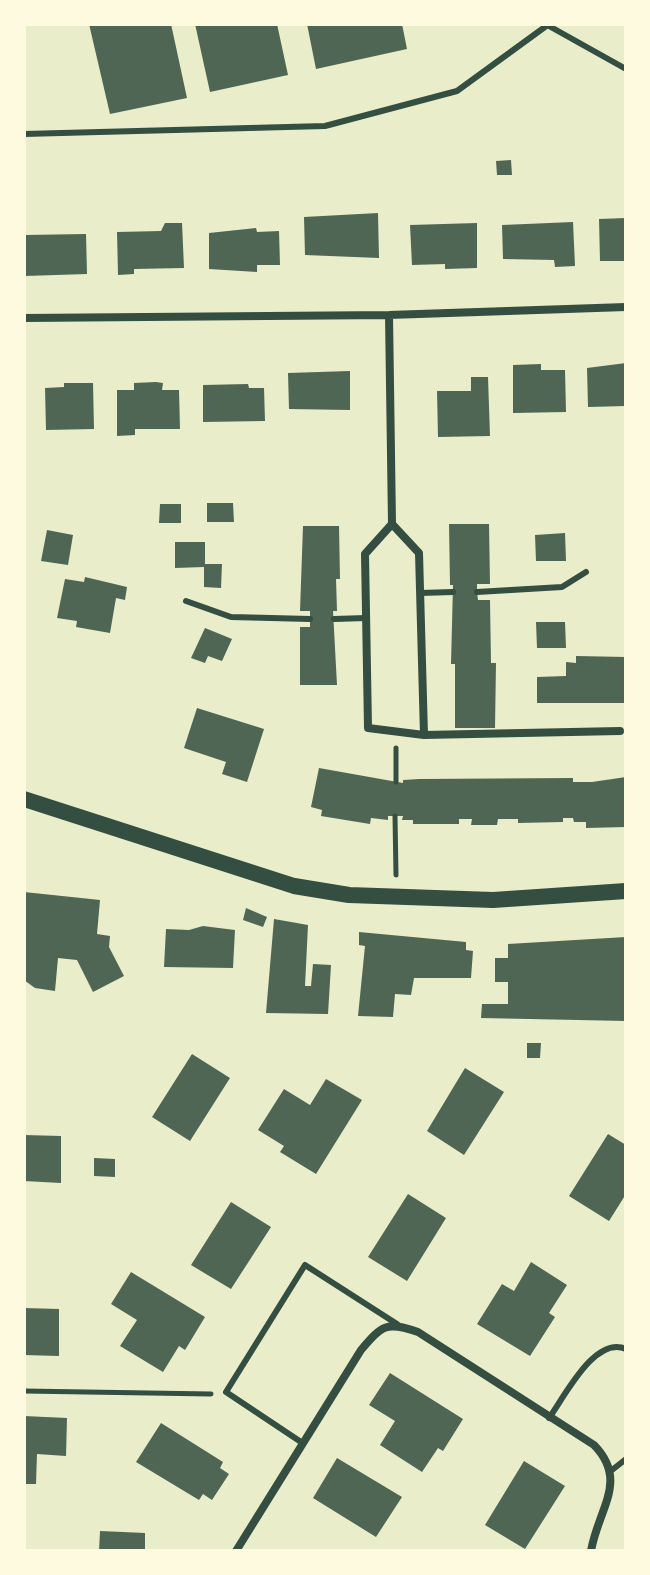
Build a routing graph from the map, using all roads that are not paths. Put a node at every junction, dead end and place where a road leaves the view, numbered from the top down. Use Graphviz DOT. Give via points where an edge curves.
graph roads {
  1 [pos="549,25"];
  2 [pos="626,69"];
  3 [pos="24,134"];
  4 [pos="626,307"];
  5 [pos="389,315"];
  6 [pos="24,318"];
  7 [pos="392,524"];
  8 [pos="586,572"];
  9 [pos="453,592"];
  10 [pos="477,592"];
  11 [pos="420,593"];
  12 [pos="186,601"];
  13 [pos="366,618"];
  14 [pos="310,619"];
  15 [pos="334,619"];
  16 [pos="620,731"];
  17 [pos="424,735"];
  18 [pos="24,799"];
  19 [pos="626,891"];
  20 [pos="397,1324"];
  21 [pos="626,1349"];
  22 [pos="549,1418"];
  23 [pos="301,1442"];
  24 [pos="626,1459"];
  25 [pos="612,1470"];
  26 [pos="236,1551"];
  27 [pos="591,1551"];
  1 -- 2 [label="lane"];
  1 -- 3 [label="lane" via="457,91 325,126"];
  4 -- 5 [label="street"];
  5 -- 6 [label="street"];
  5 -- 7 [label="street"];
  7 -- 11 [label="street" via="419,553"];
  7 -- 13 [label="street" via="365,554"];
  8 -- 10 [label="lane" via="562,587"];
  9 -- 11 [label="lane"];
  11 -- 17 [label="street"];
  12 -- 14 [label="lane" via="231,617"];
  13 -- 15 [label="lane"];
  13 -- 17 [label="street" via="368,728"];
  16 -- 17 [label="street"];
  18 -- 19 [label="main road" via="294,886 349,895 493,900"];
  20 -- 22 [label="street" via="418,1332"];
  20 -- 23 [label="street" via="378,1329"];
  20 -- 23 [label="lane" via="305,1265 226,1392"];
  21 -- 22 [label="lane" via="607,1347 593,1355"];
  22 -- 25 [label="street" via="594,1445"];
  23 -- 26 [label="street"];
  24 -- 25 [label="lane"];
  25 -- 27 [label="street"];
}
